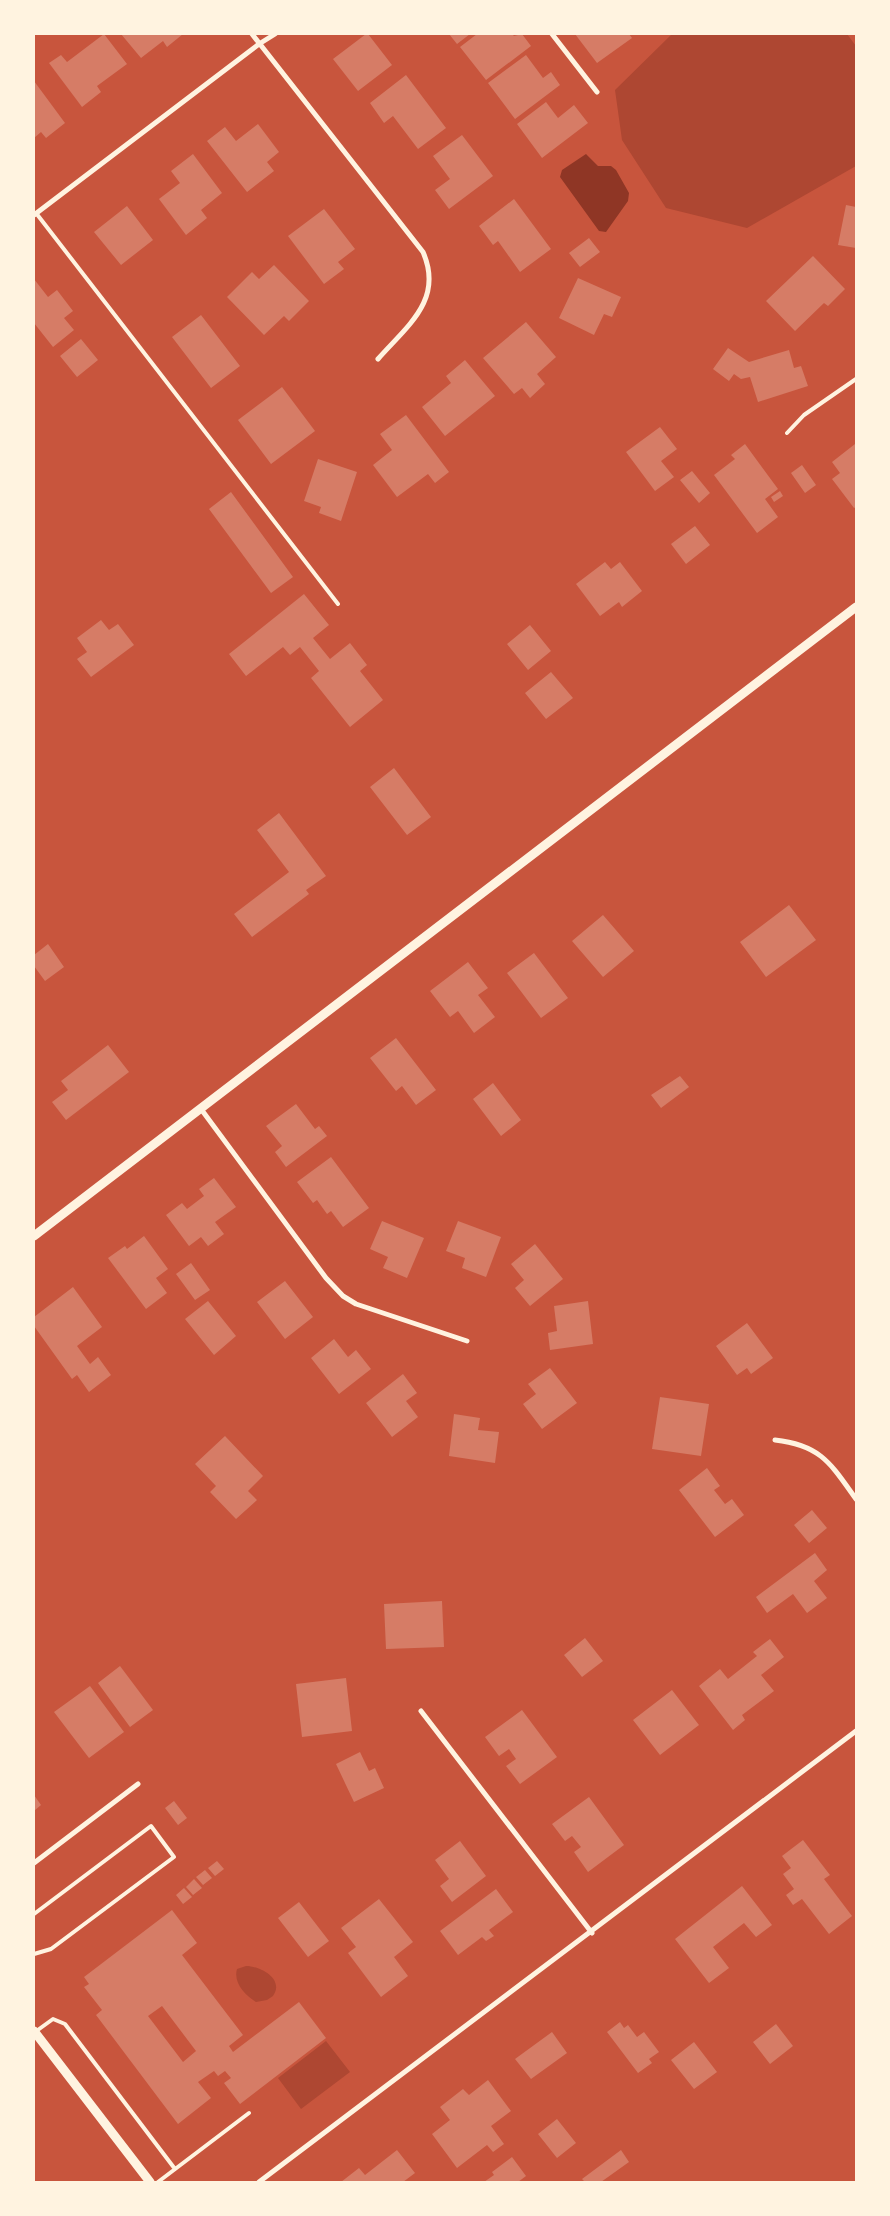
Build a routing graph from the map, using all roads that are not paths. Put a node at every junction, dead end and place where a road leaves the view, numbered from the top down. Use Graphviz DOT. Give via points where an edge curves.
graph roads {
  1 [pos="252,34"];
  2 [pos="275,34"];
  3 [pos="552,34"];
  4 [pos="259,44"];
  5 [pos="597,92"];
  6 [pos="35,214"];
  7 [pos="378,359"];
  8 [pos="856,378"];
  9 [pos="787,433"];
  10 [pos="338,604"];
  11 [pos="856,607"];
  12 [pos="201,1109"];
  13 [pos="34,1236"];
  14 [pos="467,1341"];
  15 [pos="775,1440"];
  16 [pos="856,1499"];
  17 [pos="421,1711"];
  18 [pos="856,1731"];
  19 [pos="138,1784"];
  20 [pos="34,1862"];
  21 [pos="34,1914"];
  22 [pos="592,1933"];
  23 [pos="34,1954"];
  24 [pos="34,2031"];
  25 [pos="249,2113"];
  26 [pos="175,2170"];
  27 [pos="150,2182"];
  28 [pos="158,2182"];
  29 [pos="259,2182"];
  1 -- 4 [label="street"];
  2 -- 4 [label="street"];
  3 -- 5 [label="street"];
  4 -- 6 [label="street"];
  4 -- 7 [label="street" via="423,252 429,266 428,296 414,319"];
  6 -- 10 [label="lane"];
  8 -- 9 [label="lane" via="809,410"];
  11 -- 12 [label="street"];
  12 -- 13 [label="street"];
  12 -- 14 [label="street" via="326,1278 343,1296 356,1304"];
  15 -- 16 [label="street" via="796,1442 830,1463"];
  17 -- 22 [label="street"];
  18 -- 22 [label="street"];
  19 -- 20 [label="street"];
  21 -- 23 [label="lane" via="151,1826 174,1856 50,1949"];
  22 -- 29 [label="street"];
  24 -- 26 [label="lane" via="53,2019 65,2024"];
  24 -- 27 [label="street"];
  25 -- 26 [label="lane"];
  26 -- 28 [label="lane"];
}
